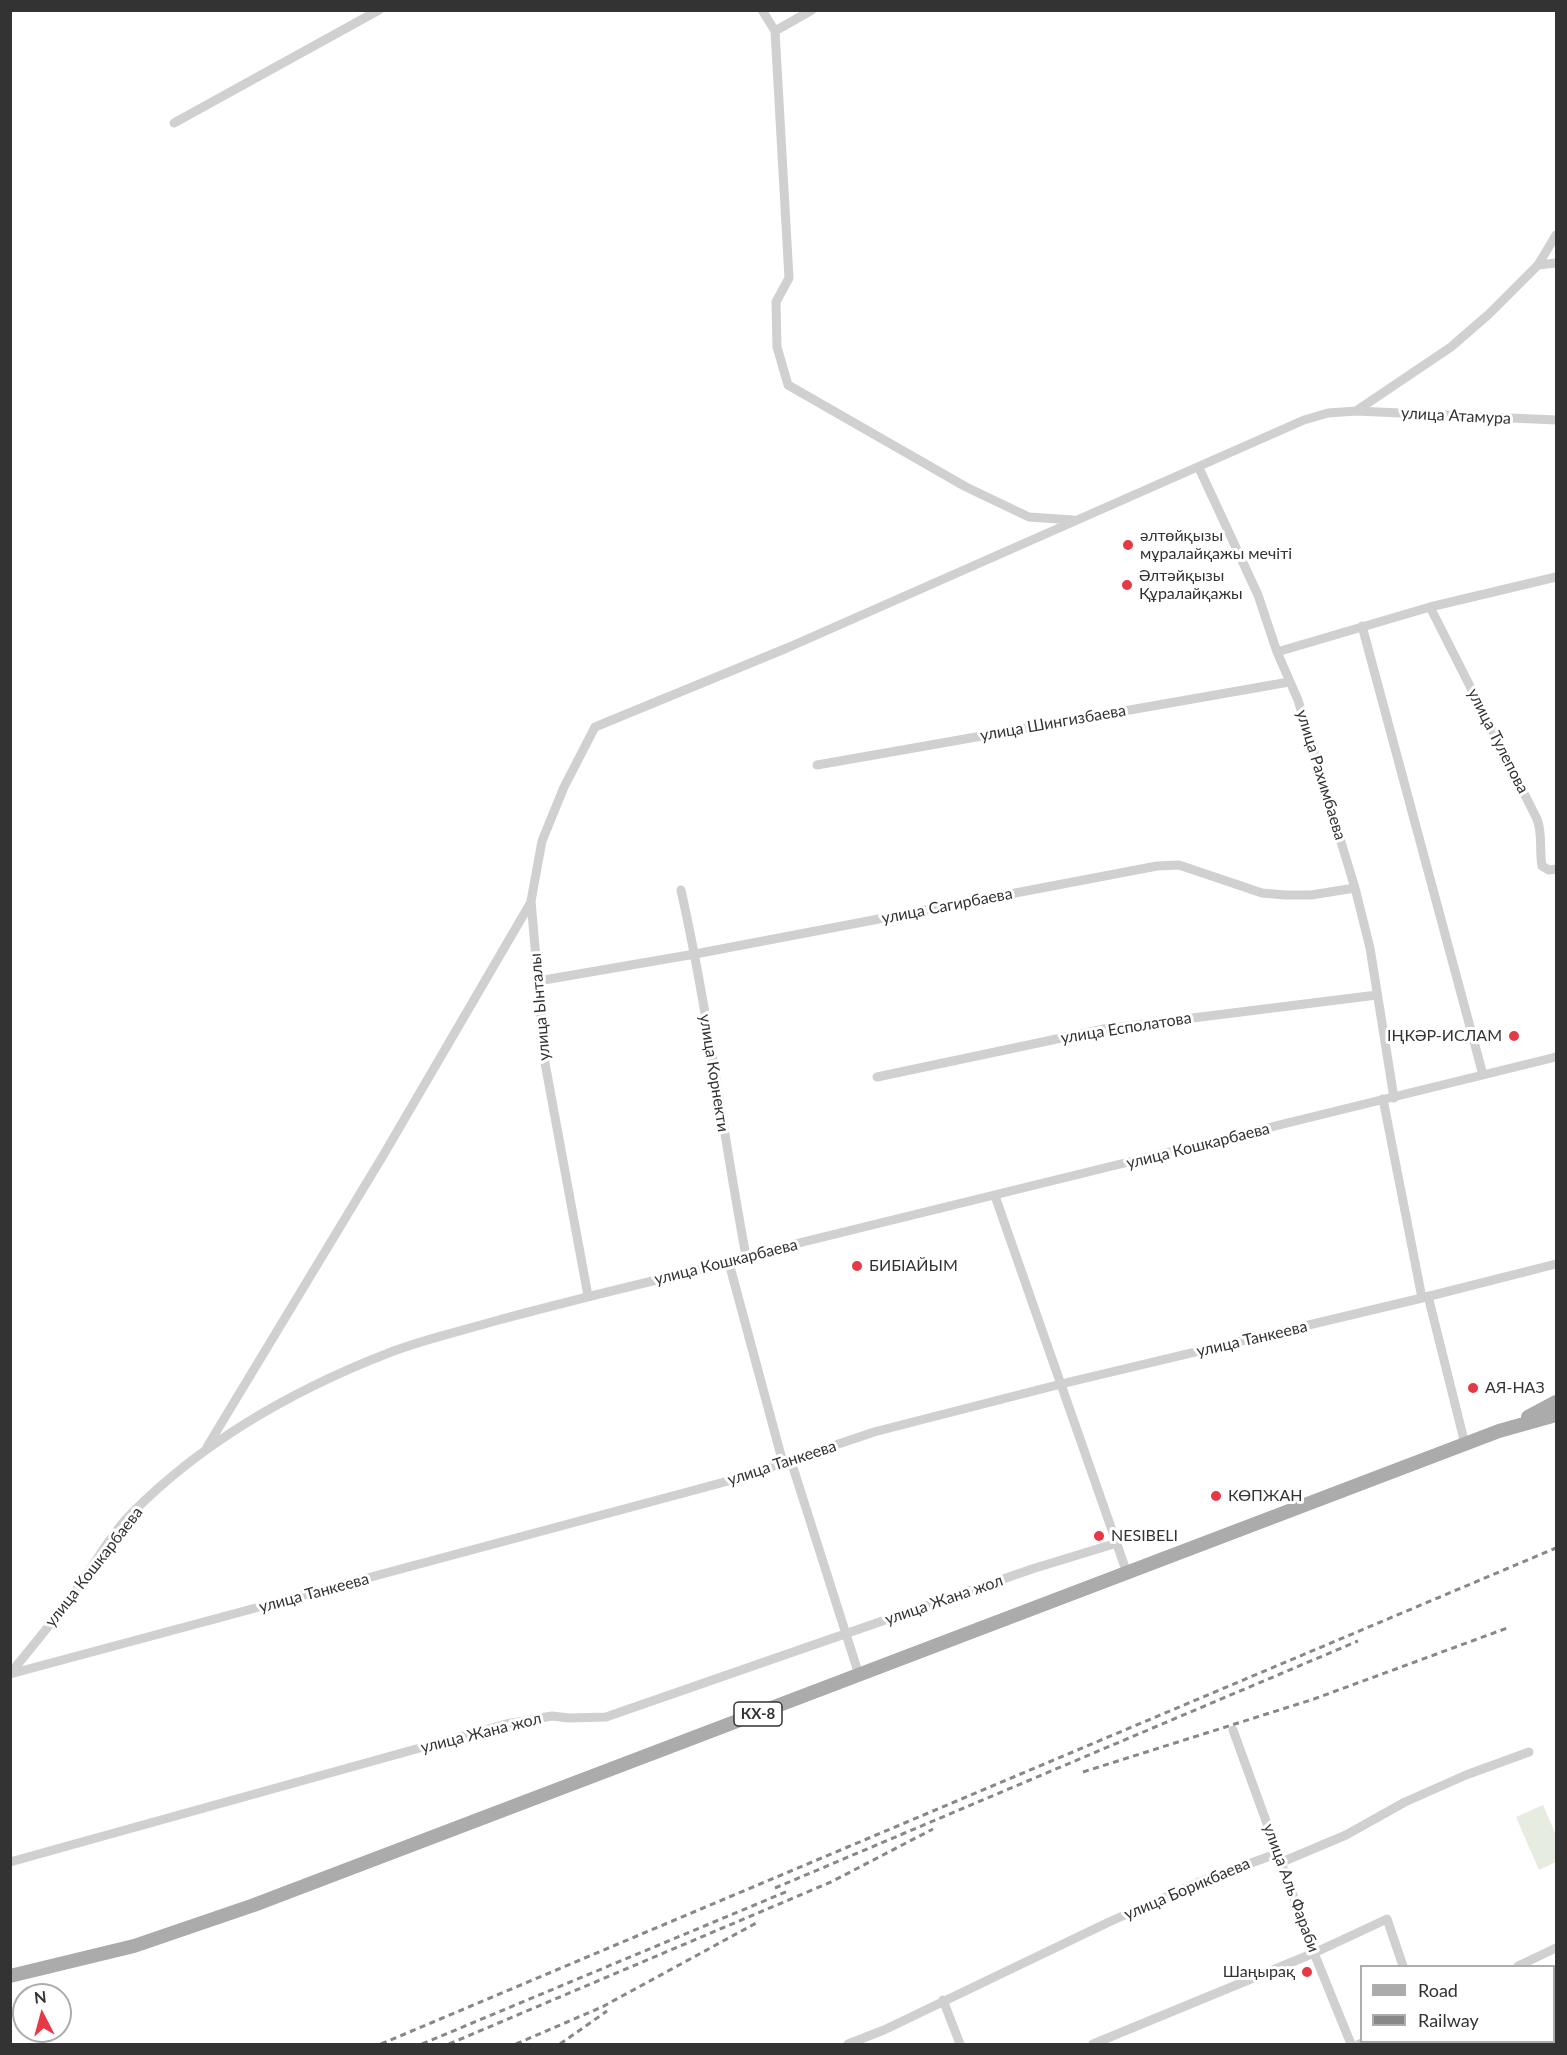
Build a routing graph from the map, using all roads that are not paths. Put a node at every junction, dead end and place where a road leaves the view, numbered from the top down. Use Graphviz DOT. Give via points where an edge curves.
graph roads {
  1 [pos="380,10"];
  2 [pos="762,10"];
  3 [pos="812,10"];
  4 [pos="775,31"];
  5 [pos="174,123"];
  6 [pos="1557,235"];
  7 [pos="1557,263"];
  8 [pos="1538,265"];
  9 [pos="1356,411"];
  10 [pos="1557,420"];
  11 [pos="1199,468"];
  12 [pos="1074,520"];
  13 [pos="1557,577"];
  14 [pos="1430,607"];
  15 [pos="1362,626"];
  16 [pos="1277,652"];
  17 [pos="1289,682"];
  18 [pos="595,727"];
  19 [pos="817,765"];
  20 [pos="1557,869"];
  21 [pos="1354,888"];
  22 [pos="681,890"];
  23 [pos="531,901"];
  24 [pos="695,954"];
  25 [pos="538,981"];
  26 [pos="1377,995"];
  27 [pos="1557,1057"];
  28 [pos="1483,1076"];
  29 [pos="877,1077"];
  30 [pos="1394,1098"];
  31 [pos="1383,1099"];
  32 [pos="995,1196"];
  33 [pos="746,1257"];
  34 [pos="729,1263"];
  35 [pos="1557,1264"];
  36 [pos="588,1296"];
  37 [pos="1425,1297"];
  38 [pos="1061,1384"];
  39 [pos="1557,1402"];
  40 [pos="1557,1415"];
  41 [pos="1499,1431"];
  42 [pos="1465,1444"];
  43 [pos="206,1449"];
  44 [pos="787,1462"];
  45 [pos="1117,1543"];
  46 [pos="1127,1573"];
  47 [pos="847,1634"];
  48 [pos="10,1674"];
  49 [pos="859,1675"];
  50 [pos="1233,1730"];
  51 [pos="1529,1752"];
  52 [pos="10,1862"];
  53 [pos="1282,1862"];
  54 [pos="1557,1948"];
  55 [pos="1314,1953"];
  56 [pos="1403,1965"];
  57 [pos="1520,1965"];
  58 [pos="10,1976"];
  59 [pos="943,2000"];
  60 [pos="848,2044"];
  61 [pos="960,2044"];
  62 [pos="1092,2044"];
  63 [pos="1351,2044"];
  1 -- 5 [label="street"];
  2 -- 4 [label="street"];
  3 -- 4 [label="street"];
  4 -- 12 [label="street" via="789,278 776,303 777,347 788,385 1018,512 1029,517"];
  6 -- 8 [label="street"];
  7 -- 8 [label="street"];
  8 -- 9 [label="street" via="1451,347"];
  9 -- 10 [label="street, улица Атамура"];
  9 -- 11 [label="street, улица Атамура" via="1328,412 1304,420"];
  11 -- 12 [label="street, улица Атамура"];
  11 -- 16 [label="street, улица Рахимбаева" via="1258,595"];
  12 -- 18 [label="street, улица Атамура" via="787,648"];
  13 -- 14 [label="street"];
  14 -- 15 [label="street"];
  14 -- 20 [label="street, улица Тулепова" via="1537,819 1542,866"];
  15 -- 16 [label="street"];
  15 -- 28 [label="street"];
  16 -- 17 [label="street, улица Рахимбаева"];
  17 -- 19 [label="street, улица Шингизбаева"];
  17 -- 21 [label="street, улица Рахимбаева" via="1298,700"];
  18 -- 23 [label="street, улица Ынталы" via="542,841"];
  21 -- 24 [label="street, улица Сагирбаева" via="1311,895 1262,893 1179,865 1157,866"];
  21 -- 26 [label="street, улица Рахимбаева" via="1370,948"];
  22 -- 24 [label="street, улица Корнекти"];
  23 -- 25 [label="street, улица Ынталы"];
  23 -- 43 [label="street"];
  24 -- 25 [label="street, улица Сагирбаева"];
  24 -- 33 [label="street, улица Корнекти"];
  25 -- 36 [label="street, улица Ынталы" via="545,1063"];
  26 -- 29 [label="street, улица Есполатова" via="1104,1029"];
  26 -- 30 [label="street, улица Рахимбаева"];
  27 -- 28 [label="street, улица Кошкарбаева"];
  28 -- 30 [label="street, улица Кошкарбаева"];
  30 -- 31 [label="street, улица Кошкарбаева"];
  31 -- 32 [label="street, улица Кошкарбаева"];
  31 -- 37 [label="street"];
  32 -- 33 [label="street, улица Кошкарбаева"];
  32 -- 38 [label="street"];
  33 -- 34 [label="street, улица Кошкарбаева"];
  34 -- 36 [label="street, улица Кошкарбаева"];
  34 -- 44 [label="street"];
  35 -- 37 [label="street, улица Танкеева"];
  36 -- 43 [label="street, улица Кошкарбаева" via="394,1351 300,1393"];
  37 -- 38 [label="street, улица Танкеева"];
  37 -- 42 [label="street"];
  38 -- 44 [label="street, улица Танкеева" via="874,1432"];
  38 -- 45 [label="street"];
  39 -- 41 [label="main road, КХ-8"];
  40 -- 41 [label="main road, КХ-8"];
  41 -- 42 [label="main road, КХ-8"];
  42 -- 46 [label="main road, КХ-8"];
  43 -- 48 [label="street, улица Кошкарбаева" via="129,1516"];
  44 -- 47 [label="street"];
  44 -- 48 [label="street, улица Танкеева" via="726,1482"];
  45 -- 46 [label="street"];
  45 -- 47 [label="street, улица Жана жол"];
  46 -- 49 [label="main road, КХ-8"];
  47 -- 49 [label="street"];
  47 -- 52 [label="street, улица Жана жол" via="606,1717 552,1716 506,1725"];
  49 -- 58 [label="main road, КХ-8" via="254,1905 134,1946"];
  50 -- 53 [label="street, улица Аль Фараби"];
  51 -- 53 [label="street, улица Борикбаева" via="1405,1802 1346,1835"];
  53 -- 55 [label="street, улица Аль Фараби"];
  53 -- 59 [label="street, улица Борикбаева" via="1273,1856 1199,1882"];
  54 -- 57 [label="street"];
  55 -- 56 [label="street" via="1387,1919"];
  55 -- 62 [label="street"];
  55 -- 63 [label="street, улица Аль Фараби"];
  59 -- 60 [label="street, улица Борикбаева"];
  59 -- 61 [label="street"];
}
